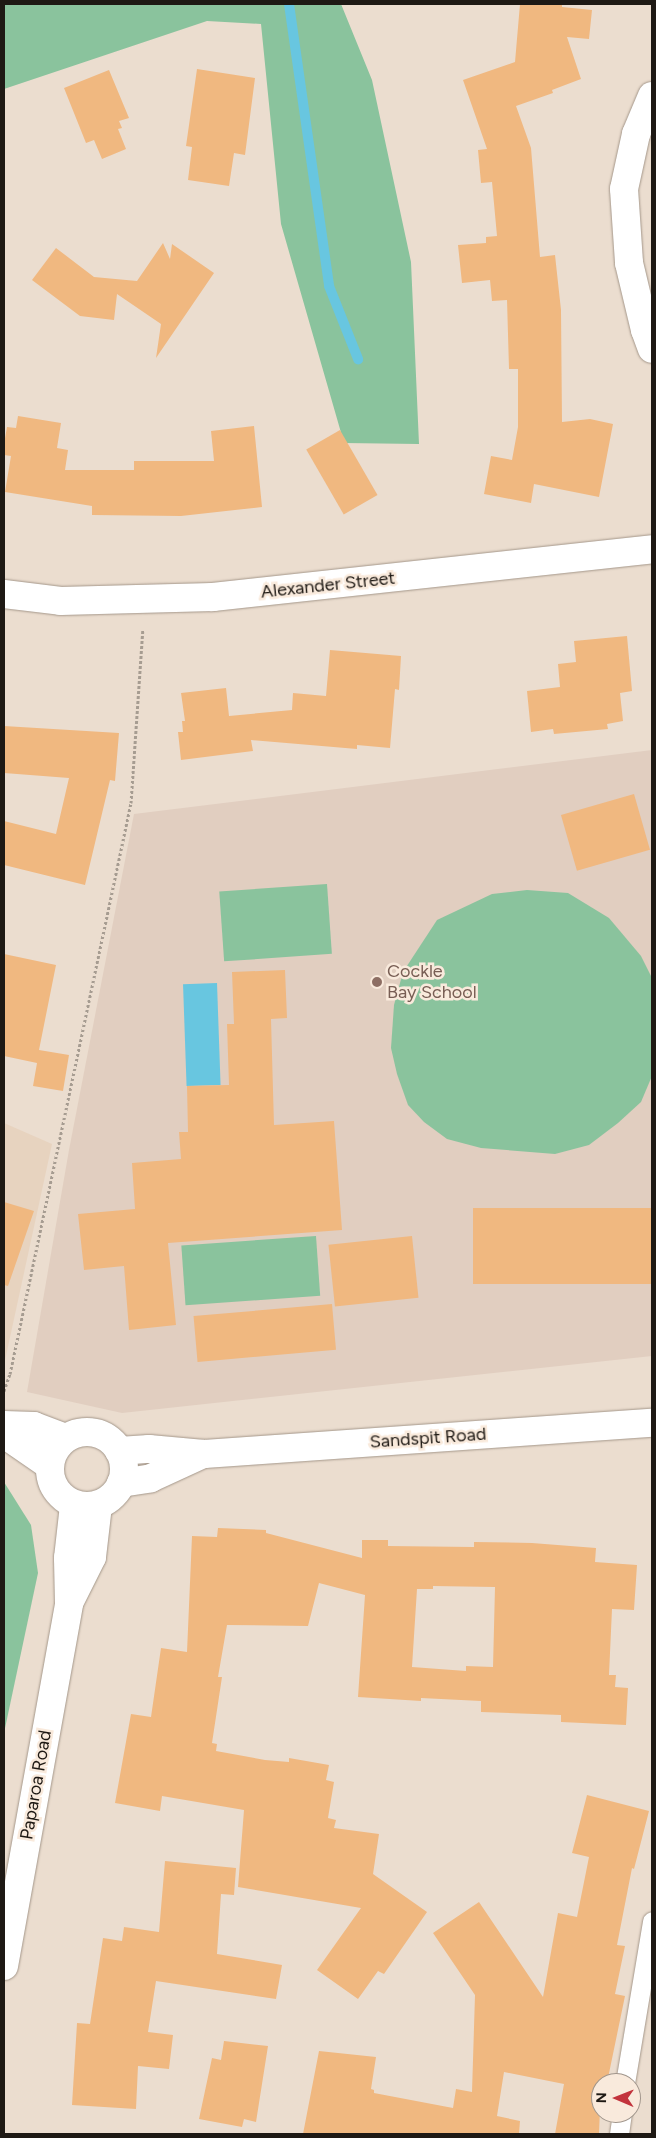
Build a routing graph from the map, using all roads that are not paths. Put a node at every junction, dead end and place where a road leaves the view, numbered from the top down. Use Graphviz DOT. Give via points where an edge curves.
graph roads {
  1 [pos="652,96"];
  2 [pos="652,349"];
  3 [pos="652,549"];
  4 [pos="4,594"];
  5 [pos="652,1423"];
  6 [pos="4,1425"];
  7 [pos="4,1434"];
  8 [pos="66,1438"];
  9 [pos="119,1451"];
  10 [pos="204,1454"];
  11 [pos="49,1465"];
  12 [pos="122,1483"];
  13 [pos="86,1505"];
  14 [pos="652,1921"];
  15 [pos="4,1966"];
  16 [pos="627,2073"];
  1 -- 2 [label="main road" via="636,134 624,189 629,263"];
  3 -- 4 [label="main road, Alexander Street" via="213,597 60,601"];
  5 -- 10 [label="main road, Sandspit Road"];
  6 -- 8 [label="main road" via="34,1426"];
  7 -- 11 [label="main road"];
  8 -- 9 [label="main road" via="85,1432 105,1437"];
  8 -- 11 [label="main road" via="55,1450"];
  9 -- 10 [label="main road, Sandspit Road" via="149,1449"];
  9 -- 12 [label="main road" via="124,1467"];
  10 -- 12 [label="main road, Sandspit Road" via="151,1478"];
  11 -- 13 [label="main road" via="51,1482 58,1493"];
  12 -- 13 [label="main road" via="112,1497"];
  13 -- 15 [label="main road, Paparoa Road" via="68,1558 69,1603"];
  14 -- 16 [label="lane"];
}
